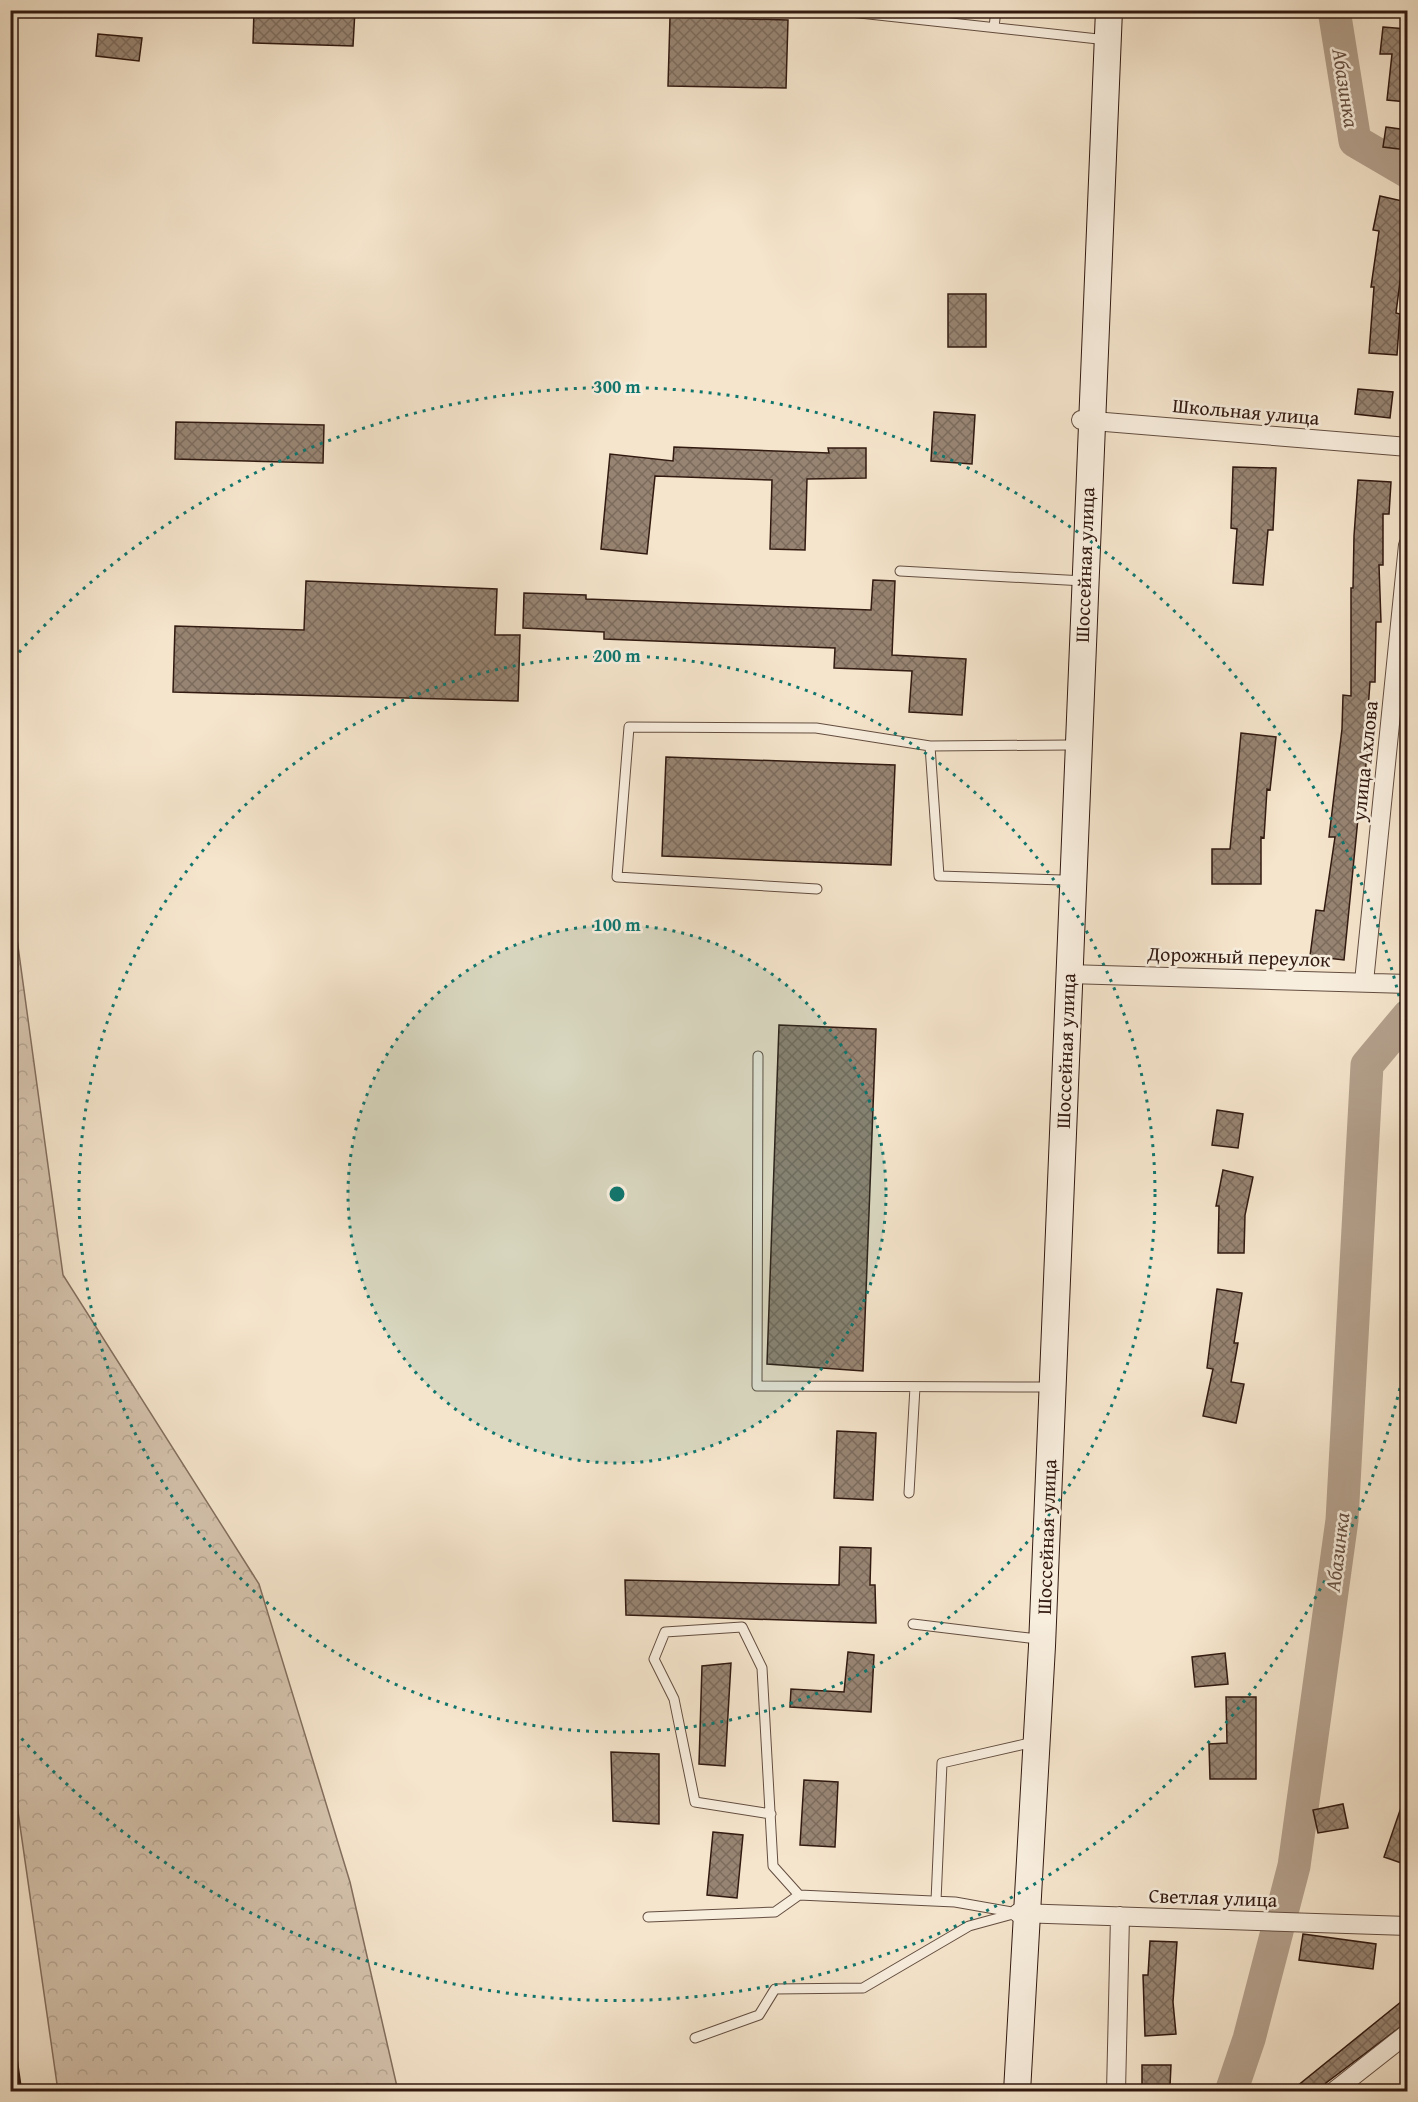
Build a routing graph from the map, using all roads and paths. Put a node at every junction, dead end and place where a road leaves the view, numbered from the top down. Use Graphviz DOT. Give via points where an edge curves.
graph roads {
  1 [pos="832,10"];
  2 [pos="996,10"];
  3 [pos="1100,10"];
  4 [pos="1109,10"];
  5 [pos="994,27"];
  6 [pos="1098,39"];
  7 [pos="1086,421"];
  8 [pos="1407,447"];
  9 [pos="1407,545"];
  10 [pos="900,571"];
  11 [pos="1079,581"];
  12 [pos="930,746"];
  13 [pos="1068,746"];
  14 [pos="1062,880"];
  15 [pos="817,889"];
  16 [pos="1068,974"];
  17 [pos="1364,982"];
  18 [pos="1407,984"];
  19 [pos="758,1056"];
  20 [pos="915,1387"];
  21 [pos="1039,1387"];
  22 [pos="909,1492"];
  23 [pos="912,1624"];
  24 [pos="1029,1638"];
  25 [pos="1025,1744"];
  26 [pos="771,1814"];
  27 [pos="799,1895"];
  28 [pos="936,1901"];
  29 [pos="1022,1913"];
  30 [pos="1120,1916"];
  31 [pos="648,1917"];
  32 [pos="1407,1926"];
  33 [pos="1407,2033"];
  34 [pos="695,2038"];
  35 [pos="1011,2091"];
  36 [pos="1017,2091"];
  37 [pos="1116,2091"];
  38 [pos="1333,2091"];
  1 -- 5 [label="lane"];
  2 -- 5 [label="lane"];
  3 -- 6 [label="main road, Шоссейная улица"];
  4 -- 7 [label="main road, Шоссейная улица"];
  5 -- 6 [label="lane"];
  6 -- 7 [label="main road, Шоссейная улица"];
  7 -- 8 [label="street, Школьная улица"];
  7 -- 11 [label="main road, Шоссейная улица"];
  9 -- 17 [label="street, улица Ахлова"];
  10 -- 11 [label="lane"];
  11 -- 13 [label="main road, Шоссейная улица"];
  11 -- 16 [label="main road, Шоссейная улица"];
  12 -- 13 [label="lane"];
  12 -- 14 [label="lane" via="939,876"];
  12 -- 15 [label="lane" via="816,728 629,727 617,877"];
  13 -- 14 [label="main road, Шоссейная улица"];
  14 -- 21 [label="main road, Шоссейная улица"];
  16 -- 17 [label="street, Дорожный переулок"];
  16 -- 29 [label="main road, Шоссейная улица" via="1042,1646"];
  17 -- 18 [label="street, Дорожный переулок"];
  19 -- 20 [label="lane" via="757,1386"];
  20 -- 21 [label="lane"];
  20 -- 22 [label="lane"];
  21 -- 24 [label="main road, Шоссейная улица"];
  23 -- 24 [label="lane"];
  24 -- 25 [label="main road, Шоссейная улица"];
  25 -- 28 [label="lane" via="942,1763"];
  25 -- 29 [label="main road, Шоссейная улица"];
  26 -- 26 [label="lane" via="762,1668 742,1627 665,1632 654,1659 675,1699 695,1802"];
  26 -- 27 [label="lane" via="773,1866"];
  27 -- 28 [label="lane"];
  27 -- 31 [label="lane" via="775,1912"];
  28 -- 29 [label="lane"];
  29 -- 30 [label="street, Светлая улица"];
  29 -- 34 [label="lane" via="969,1926 863,1988 775,1989 759,2015"];
  29 -- 35 [label="main road, Шоссейная улица"];
  29 -- 36 [label="main road, Шоссейная улица"];
  30 -- 32 [label="street, Светлая улица"];
  30 -- 37 [label="street"];
  33 -- 38 [label="street"];
}
